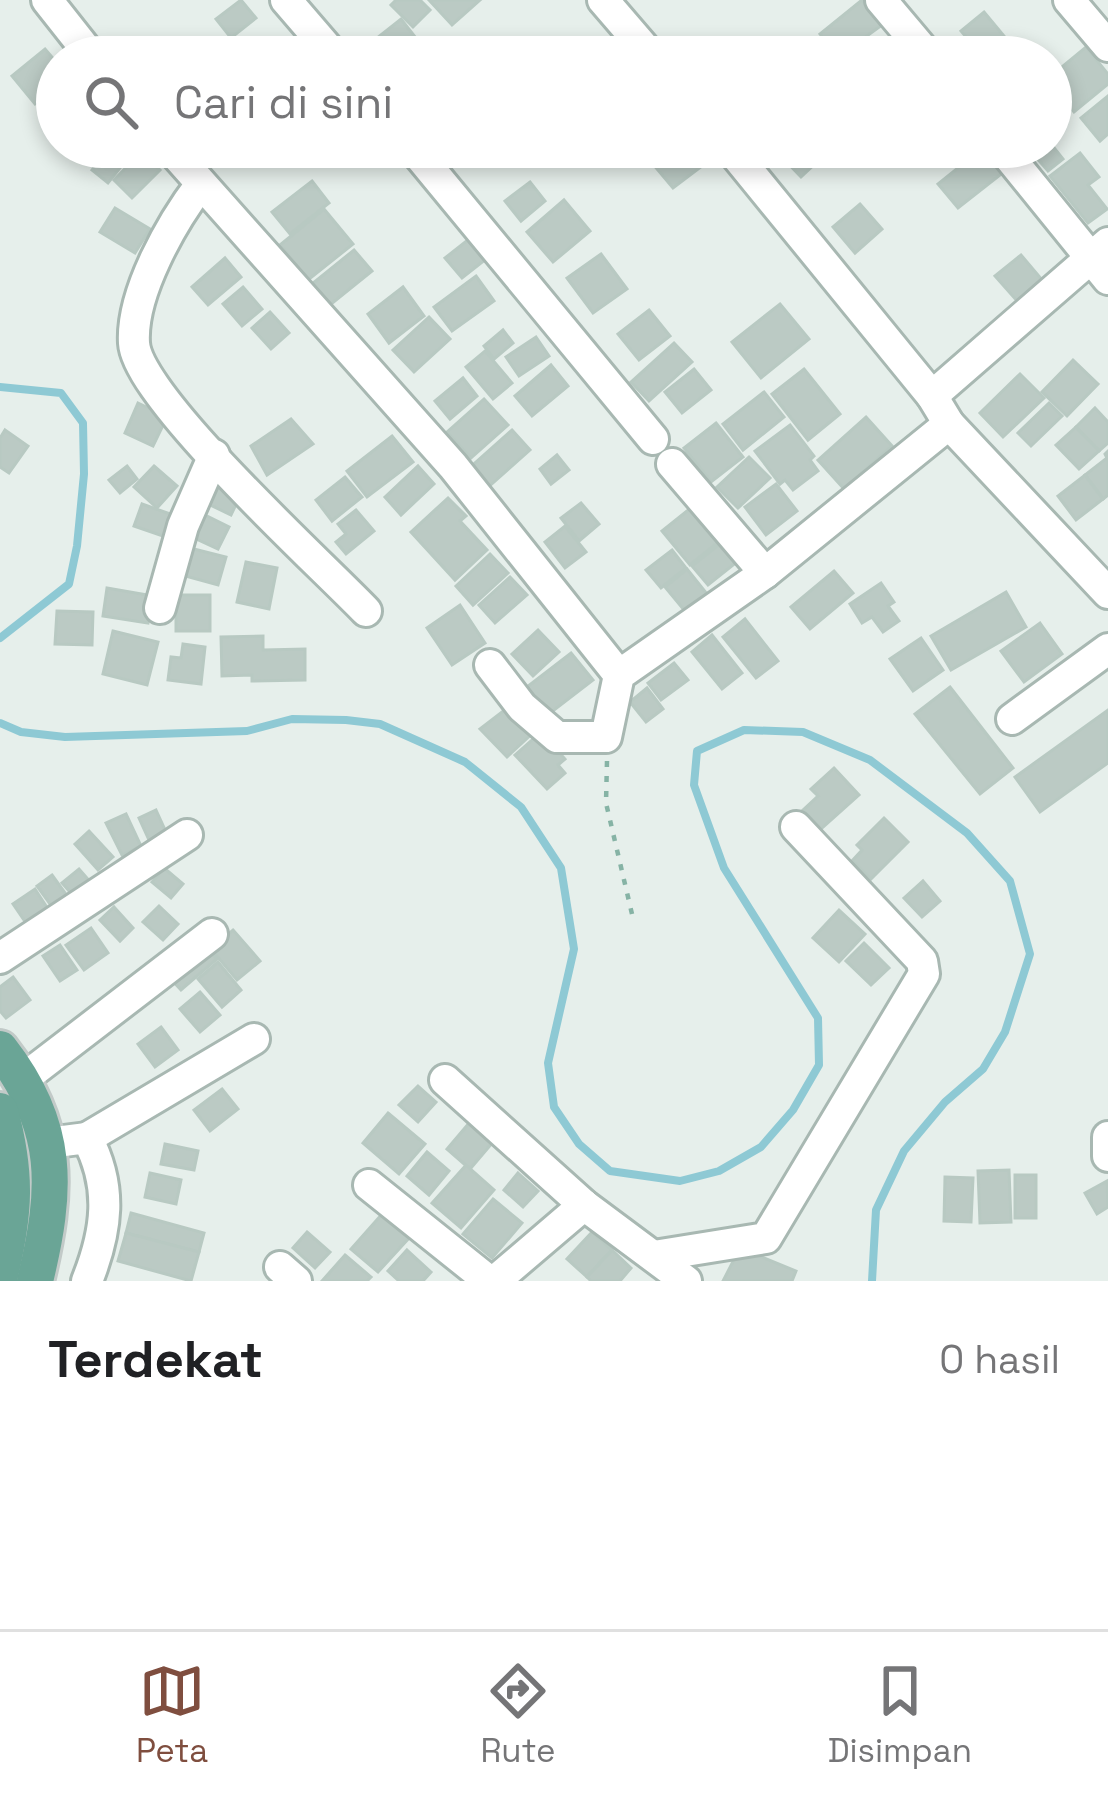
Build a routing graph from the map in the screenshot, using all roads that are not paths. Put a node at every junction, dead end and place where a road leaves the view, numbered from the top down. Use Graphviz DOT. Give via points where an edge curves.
graph roads {
  1 [pos="47,0"];
  2 [pos="286,0"];
  3 [pos="603,0"];
  4 [pos="881,0"];
  5 [pos="1069,0"];
  6 [pos="75,36"];
  7 [pos="317,36"];
  8 [pos="634,36"];
  9 [pos="911,36"];
  10 [pos="1108,46"];
  11 [pos="187,168"];
  12 [pos="429,168"];
  13 [pos="746,168"];
  14 [pos="1020,168"];
  15 [pos="201,184"];
  16 [pos="1102,260"];
  17 [pos="932,396"];
  18 [pos="949,424"];
  19 [pos="653,439"];
  20 [pos="214,454"];
  21 [pos="672,464"];
  22 [pos="765,573"];
  23 [pos="1108,593"];
  24 [pos="160,608"];
  25 [pos="367,611"];
  26 [pos="1108,649"];
  27 [pos="490,665"];
  28 [pos="619,675"];
  29 [pos="1012,719"];
  30 [pos="796,827"];
  31 [pos="187,835"];
  32 [pos="212,934"];
  33 [pos="0,958"];
  34 [pos="254,1039"];
  35 [pos="0,1048"];
  36 [pos="23,1079"];
  37 [pos="445,1080"];
  38 [pos="0,1111"];
  39 [pos="1108,1137"];
  40 [pos="87,1138"];
  41 [pos="48,1143"];
  42 [pos="1108,1156"];
  43 [pos="369,1185"];
  44 [pos="584,1205"];
  45 [pos="654,1256"];
  46 [pos="0,1275"];
  47 [pos="35,1281"];
  48 [pos="87,1281"];
  49 [pos="492,1281"];
  50 [pos="686,1281"];
  1 -- 6 [label="street"];
  2 -- 7 [label="street"];
  3 -- 8 [label="street"];
  4 -- 9 [label="street"];
  5 -- 10 [label="street"];
  11 -- 15 [label="street"];
  12 -- 19 [label="street"];
  13 -- 17 [label="street"];
  14 -- 16 [label="street"];
  15 -- 20 [label="street" via="161,250 134,345 155,389"];
  15 -- 28 [label="street" via="453,466"];
  16 -- 17 [label="street"];
  17 -- 18 [label="street"];
  18 -- 22 [label="street"];
  18 -- 23 [label="street"];
  20 -- 24 [label="street"];
  20 -- 25 [label="street"];
  21 -- 22 [label="street"];
  22 -- 28 [label="street"];
  26 -- 29 [label="street"];
  27 -- 28 [label="street" via="557,737 606,737"];
  30 -- 45 [label="street" via="922,961 924,974 766,1238"];
  31 -- 33 [label="street"];
  32 -- 36 [label="street"];
  34 -- 40 [label="street"];
  35 -- 36 [label="main road"];
  36 -- 41 [label="main road"];
  37 -- 44 [label="street"];
  38 -- 46 [label="main road" via="13,1160 13,1213"];
  39 -- 42 [label="street"];
  40 -- 41 [label="street"];
  40 -- 48 [label="street" via="106,1199"];
  41 -- 47 [label="main road" via="50,1216"];
  43 -- 49 [label="street"];
  44 -- 45 [label="street"];
  44 -- 49 [label="street"];
  45 -- 50 [label="street"];
}
